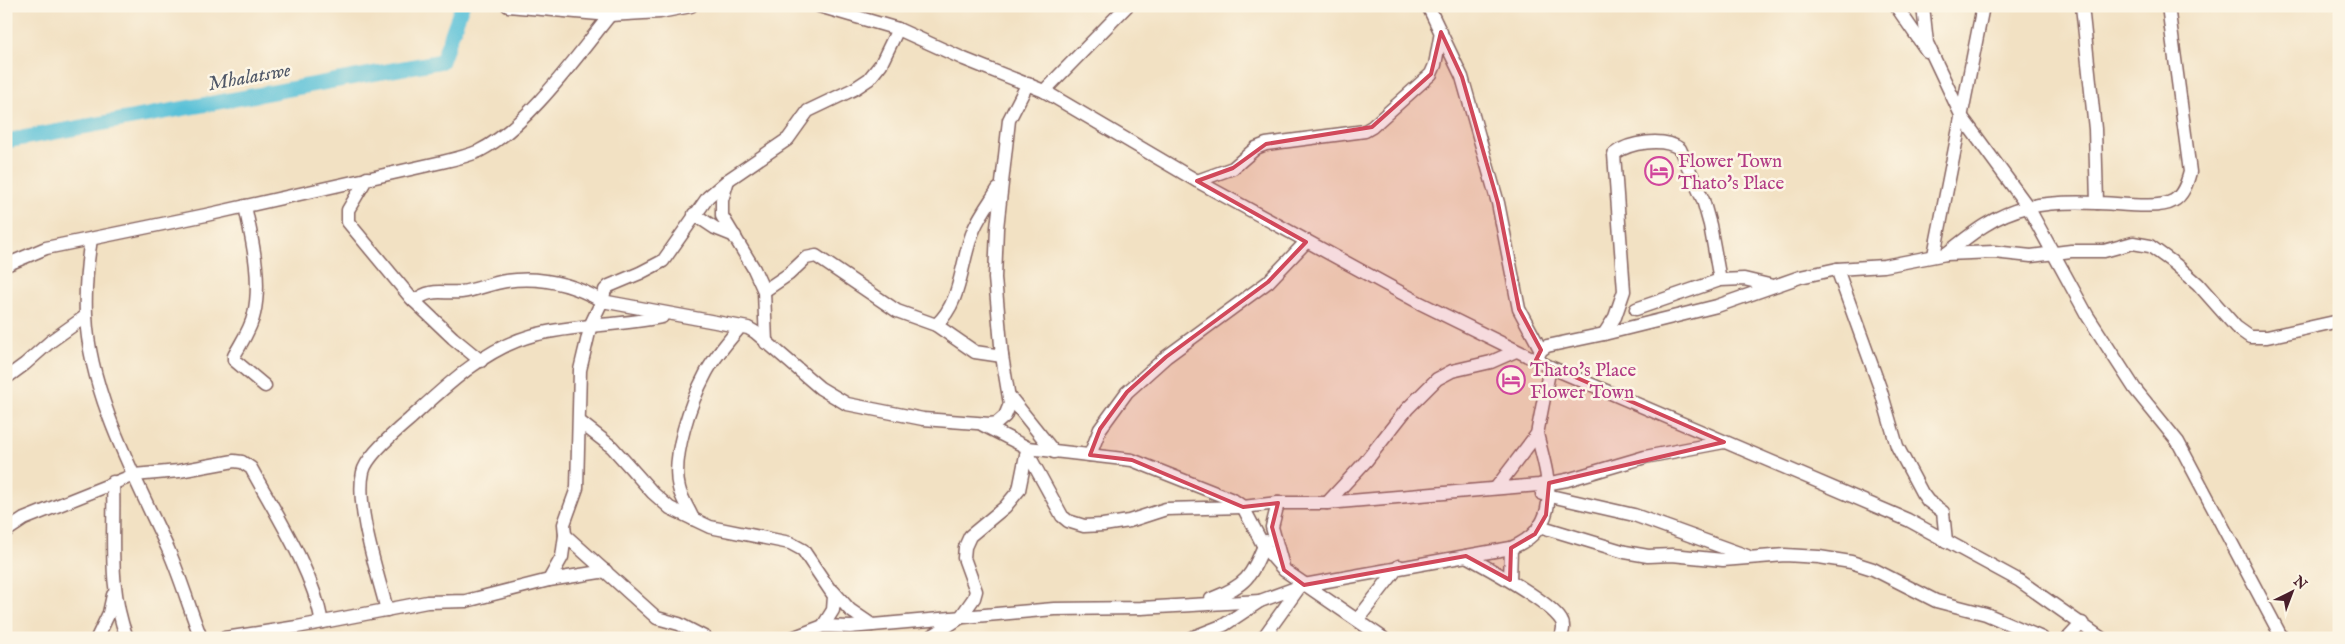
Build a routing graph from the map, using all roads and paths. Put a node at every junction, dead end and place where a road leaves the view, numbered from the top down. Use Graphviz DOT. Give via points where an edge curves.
graph roads {
  1 [pos="508,6"];
  2 [pos="691,6"];
  3 [pos="819,6"];
  4 [pos="1127,6"];
  5 [pos="1428,6"];
  6 [pos="1896,6"];
  7 [pos="1923,6"];
  8 [pos="1983,6"];
  9 [pos="2082,6"];
  10 [pos="2168,6"];
  11 [pos="862,12"];
  12 [pos="610,15"];
  13 [pos="898,29"];
  14 [pos="1442,32"];
  15 [pos="1938,65"];
  16 [pos="1028,83"];
  17 [pos="1044,90"];
  18 [pos="1962,117"];
  19 [pos="367,178"];
  20 [pos="728,180"];
  21 [pos="1197,181"];
  22 [pos="1000,185"];
  23 [pos="2096,203"];
  24 [pos="245,206"];
  25 [pos="2028,207"];
  26 [pos="694,214"];
  27 [pos="735,236"];
  28 [pos="91,239"];
  29 [pos="1306,242"];
  30 [pos="2053,253"];
  31 [pos="1940,255"];
  32 [pos="6,265"];
  33 [pos="1837,269"];
  34 [pos="1720,280"];
  35 [pos="1774,286"];
  36 [pos="1624,291"];
  37 [pos="764,292"];
  38 [pos="414,301"];
  39 [pos="602,301"];
  40 [pos="1636,309"];
  41 [pos="669,315"];
  42 [pos="86,316"];
  43 [pos="2339,321"];
  44 [pos="1651,323"];
  45 [pos="591,324"];
  46 [pos="936,325"];
  47 [pos="740,327"];
  48 [pos="1604,334"];
  49 [pos="766,343"];
  50 [pos="1516,351"];
  51 [pos="1539,355"];
  52 [pos="1002,356"];
  53 [pos="481,361"];
  54 [pos="1550,368"];
  55 [pos="6,378"];
  56 [pos="265,386"];
  57 [pos="1010,397"];
  58 [pos="580,422"];
  59 [pos="981,424"];
  60 [pos="1536,434"];
  61 [pos="1724,442"];
  62 [pos="1027,450"];
  63 [pos="1054,452"];
  64 [pos="1090,456"];
  65 [pos="134,475"];
  66 [pos="113,482"];
  67 [pos="1549,483"];
  68 [pos="1516,486"];
  69 [pos="1496,488"];
  70 [pos="1548,496"];
  71 [pos="1278,503"];
  72 [pos="1327,503"];
  73 [pos="1243,507"];
  74 [pos="693,519"];
  75 [pos="1540,526"];
  76 [pos="1272,527"];
  77 [pos="6,531"];
  78 [pos="565,534"];
  79 [pos="1946,541"];
  80 [pos="1264,547"];
  81 [pos="1511,548"];
  82 [pos="1466,556"];
  83 [pos="1749,557"];
  84 [pos="1399,566"];
  85 [pos="1284,570"];
  86 [pos="606,571"];
  87 [pos="549,580"];
  88 [pos="1510,580"];
  89 [pos="1302,585"];
  90 [pos="833,591"];
  91 [pos="114,593"];
  92 [pos="1260,601"];
  93 [pos="1199,604"];
  94 [pos="387,610"];
  95 [pos="960,618"];
  96 [pos="1358,619"];
  97 [pos="322,622"];
  98 [pos="2082,623"];
  99 [pos="872,625"];
  100 [pos="824,626"];
  101 [pos="857,632"];
  102 [pos="97,638"];
  103 [pos="127,638"];
  104 [pos="201,638"];
  105 [pos="225,638"];
  106 [pos="706,638"];
  107 [pos="792,638"];
  108 [pos="929,638"];
  109 [pos="1191,638"];
  110 [pos="1263,638"];
  111 [pos="1383,638"];
  112 [pos="1560,638"];
  113 [pos="2042,638"];
  114 [pos="2068,638"];
  115 [pos="2101,638"];
  116 [pos="2282,638"];
  1 -- 12 [label="street"];
  2 -- 12 [label="street" via="660,12"];
  3 -- 11 [label="street"];
  4 -- 17 [label="street"];
  5 -- 14 [label="street"];
  6 -- 15 [label="street"];
  7 -- 15 [label="street" via="1927,43"];
  8 -- 18 [label="street"];
  9 -- 23 [label="street" via="2095,129"];
  10 -- 23 [label="street" via="2190,172 2188,182 2171,203 2139,206"];
  11 -- 13 [label="street"];
  12 -- 19 [label="street" via="543,97 499,139 462,157"];
  13 -- 16 [label="street"];
  13 -- 20 [label="street" via="881,64 869,79 808,111 788,138"];
  14 -- 21 [label="street" via="1431,74 1372,127 1365,131 1266,144 1256,148 1233,168"];
  14 -- 51 [label="street" via="1462,77 1498,203 1519,309"];
  15 -- 18 [label="street"];
  16 -- 17 [label="street"];
  16 -- 22 [label="street" via="1009,120"];
  17 -- 21 [label="street"];
  18 -- 25 [label="street"];
  18 -- 31 [label="street"];
  19 -- 24 [label="street"];
  19 -- 38 [label="street" via="348,210 348,222"];
  20 -- 26 [label="street"];
  20 -- 27 [label="street" via="722,200 722,216"];
  21 -- 29 [label="street"];
  22 -- 46 [label="street" via="974,229 947,316"];
  22 -- 52 [label="street" via="995,278"];
  23 -- 25 [label="street" via="2051,203"];
  24 -- 28 [label="street"];
  24 -- 56 [label="street" via="255,257 256,297 250,328 234,360"];
  25 -- 30 [label="street"];
  25 -- 31 [label="street" via="1979,227"];
  26 -- 27 [label="street"];
  26 -- 39 [label="street" via="663,261 609,286 604,290"];
  27 -- 37 [label="street"];
  28 -- 32 [label="street" via="46,248"];
  28 -- 42 [label="street"];
  29 -- 50 [label="street"];
  29 -- 64 [label="street" via="1268,282 1166,357 1128,392 1100,429"];
  30 -- 31 [label="street" via="2026,256 1994,252"];
  30 -- 43 [label="street" via="2110,251 2133,243 2150,246 2198,284 2236,327 2250,337 2267,337"];
  30 -- 116 [label="street" via="2087,315 2135,389 2178,442"];
  31 -- 33 [label="street" via="1884,266"];
  33 -- 35 [label="street"];
  33 -- 79 [label="street" via="1880,388 1897,446 1922,493 1943,512"];
  34 -- 35 [label="street" via="1744,279"];
  34 -- 36 [label="street" via="1703,200 1680,148 1665,143 1646,144 1619,150 1613,160"];
  34 -- 40 [label="street"];
  35 -- 44 [label="street" via="1717,306"];
  36 -- 40 [label="street"];
  36 -- 48 [label="street" via="1615,317"];
  37 -- 46 [label="street" via="806,258 814,256 897,311"];
  37 -- 49 [label="street"];
  38 -- 39 [label="street" via="431,292 460,292 506,281 534,280 561,282"];
  38 -- 53 [label="street"];
  39 -- 41 [label="street"];
  39 -- 45 [label="street"];
  40 -- 44 [label="street"];
  41 -- 45 [label="street" via="636,322"];
  41 -- 47 [label="street"];
  42 -- 55 [label="street"];
  42 -- 65 [label="street" via="98,384"];
  44 -- 48 [label="street"];
  45 -- 53 [label="street" via="535,335 510,344"];
  45 -- 58 [label="street" via="580,370"];
  46 -- 52 [label="street" via="975,352"];
  47 -- 49 [label="street" via="755,332"];
  47 -- 74 [label="street" via="706,373 693,403 680,449 677,480"];
  48 -- 51 [label="street" via="1555,343"];
  49 -- 59 [label="street" via="820,388 847,404 923,419"];
  50 -- 51 [label="street"];
  50 -- 72 [label="street" via="1436,379"];
  51 -- 54 [label="street"];
  52 -- 57 [label="street"];
  53 -- 94 [label="street" via="460,374 398,429 370,458 362,473 365,523"];
  54 -- 60 [label="street"];
  54 -- 61 [label="street"];
  57 -- 59 [label="street" via="1005,416 997,423"];
  57 -- 63 [label="street"];
  58 -- 74 [label="street" via="612,447 670,508"];
  58 -- 78 [label="street" via="577,488 564,524"];
  59 -- 62 [label="street"];
  60 -- 67 [label="street"];
  60 -- 69 [label="street"];
  61 -- 67 [label="street"];
  61 -- 79 [label="street" via="1908,520"];
  62 -- 63 [label="street"];
  62 -- 73 [label="street" via="1062,516 1084,526 1129,522 1166,509"];
  62 -- 95 [label="street" via="1019,490 1004,508 970,536 965,547 964,558 976,591"];
  63 -- 64 [label="street"];
  64 -- 73 [label="street" via="1132,460 1220,494"];
  65 -- 66 [label="street"];
  65 -- 97 [label="street" via="234,461 246,464 307,572"];
  65 -- 104 [label="street" via="168,549"];
  66 -- 77 [label="street" via="24,519"];
  66 -- 91 [label="street"];
  67 -- 68 [label="street"];
  67 -- 70 [label="street"];
  68 -- 69 [label="street"];
  68 -- 70 [label="street"];
  69 -- 72 [label="street"];
  70 -- 75 [label="street" via="1546,515"];
  70 -- 83 [label="street" via="1634,515"];
  71 -- 72 [label="street"];
  71 -- 73 [label="street"];
  71 -- 76 [label="street"];
  73 -- 80 [label="street"];
  74 -- 90 [label="street" via="710,527 797,546"];
  75 -- 81 [label="street" via="1525,542"];
  75 -- 83 [label="street" via="1648,556 1723,560"];
  76 -- 80 [label="street"];
  76 -- 85 [label="street"];
  78 -- 86 [label="street"];
  78 -- 87 [label="street" via="562,557"];
  79 -- 98 [label="street" via="2020,580"];
  80 -- 85 [label="street"];
  80 -- 93 [label="street" via="1252,574 1241,585"];
  81 -- 82 [label="street"];
  81 -- 88 [label="street"];
  82 -- 84 [label="street"];
  82 -- 88 [label="street"];
  83 -- 113 [label="street" via="1819,557 1851,562 1873,569 1936,601 1986,614"];
  84 -- 89 [label="street"];
  84 -- 96 [label="street"];
  85 -- 89 [label="street"];
  86 -- 87 [label="street"];
  86 -- 106 [label="street" via="657,618 679,624"];
  87 -- 94 [label="street" via="466,601 427,602"];
  88 -- 112 [label="street" via="1562,620 1564,630"];
  89 -- 92 [label="street"];
  89 -- 96 [label="street"];
  89 -- 110 [label="street"];
  90 -- 99 [label="street" via="850,610"];
  90 -- 100 [label="street" via="834,606"];
  91 -- 102 [label="street"];
  91 -- 103 [label="street"];
  92 -- 93 [label="street"];
  92 -- 109 [label="street" via="1224,625"];
  93 -- 95 [label="street" via="1054,609"];
  94 -- 97 [label="street"];
  95 -- 99 [label="street"];
  95 -- 108 [label="street"];
  96 -- 111 [label="street"];
  97 -- 105 [label="street"];
  98 -- 114 [label="street"];
  98 -- 115 [label="street"];
  99 -- 101 [label="street"];
  100 -- 101 [label="street"];
  100 -- 107 [label="street"];
}
